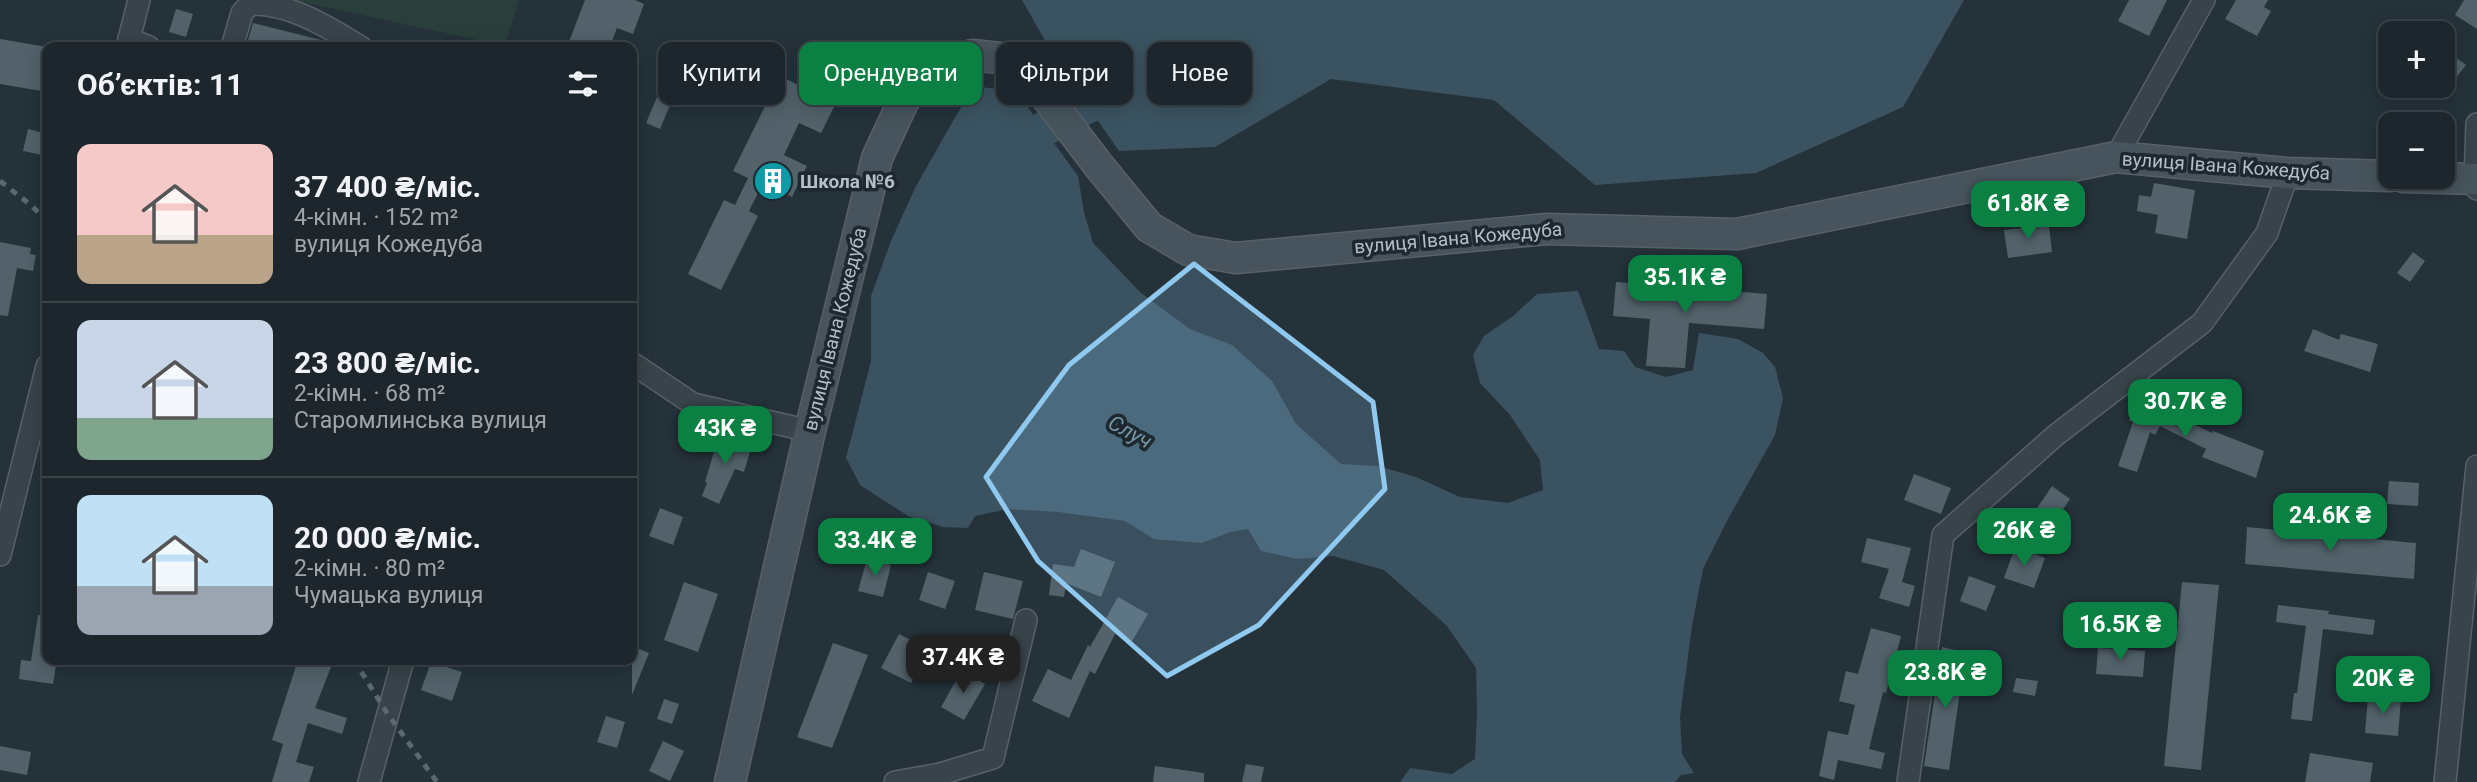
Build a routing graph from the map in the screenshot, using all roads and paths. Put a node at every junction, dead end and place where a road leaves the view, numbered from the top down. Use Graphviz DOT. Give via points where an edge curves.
graph roads {
  1 [pos="139,0"];
  2 [pos="2204,0"];
  3 [pos="128,42"];
  4 [pos="233,42"];
  5 [pos="352,42"];
  6 [pos="2477,124"];
  7 [pos="2116,157"];
  8 [pos="2288,173"];
  9 [pos="2378,176"];
  10 [pos="2455,181"];
  11 [pos="2476,182"];
  12 [pos="637,366"];
  13 [pos="42,386"];
  14 [pos="810,431"];
  15 [pos="2477,466"];
  16 [pos="0,555"];
  17 [pos="1026,620"];
  18 [pos="402,665"];
  19 [pos="369,782"];
  20 [pos="730,782"];
  21 [pos="895,782"];
  22 [pos="1908,782"];
  23 [pos="2445,782"];
  1 -- 3 [label="street"];
  2 -- 7 [label="street"];
  4 -- 5 [label="street" via="242,13 250,4 265,4 311,18"];
  6 -- 11 [label="street"];
  7 -- 8 [label="main road, вулиця Івана Кожедуба"];
  7 -- 14 [label="main road, вулиця Івана Кожедуба" via="1737,234 1547,229 1236,258 1188,250 1149,227 1027,70 1000,58 972,55 943,63 920,79 903,102 877,158"];
  8 -- 9 [label="main road, вулиця Івана Кожедуба"];
  8 -- 22 [label="street" via="2267,233 2202,323 2056,435 1943,535"];
  10 -- 11 [label="main road"];
  12 -- 14 [label="street" via="693,404"];
  13 -- 16 [label="street"];
  14 -- 20 [label="main road, вулиця Івана Кожедуба"];
  15 -- 23 [label="street"];
  17 -- 21 [label="street" via="993,758"];
  18 -- 19 [label="street"];
}
